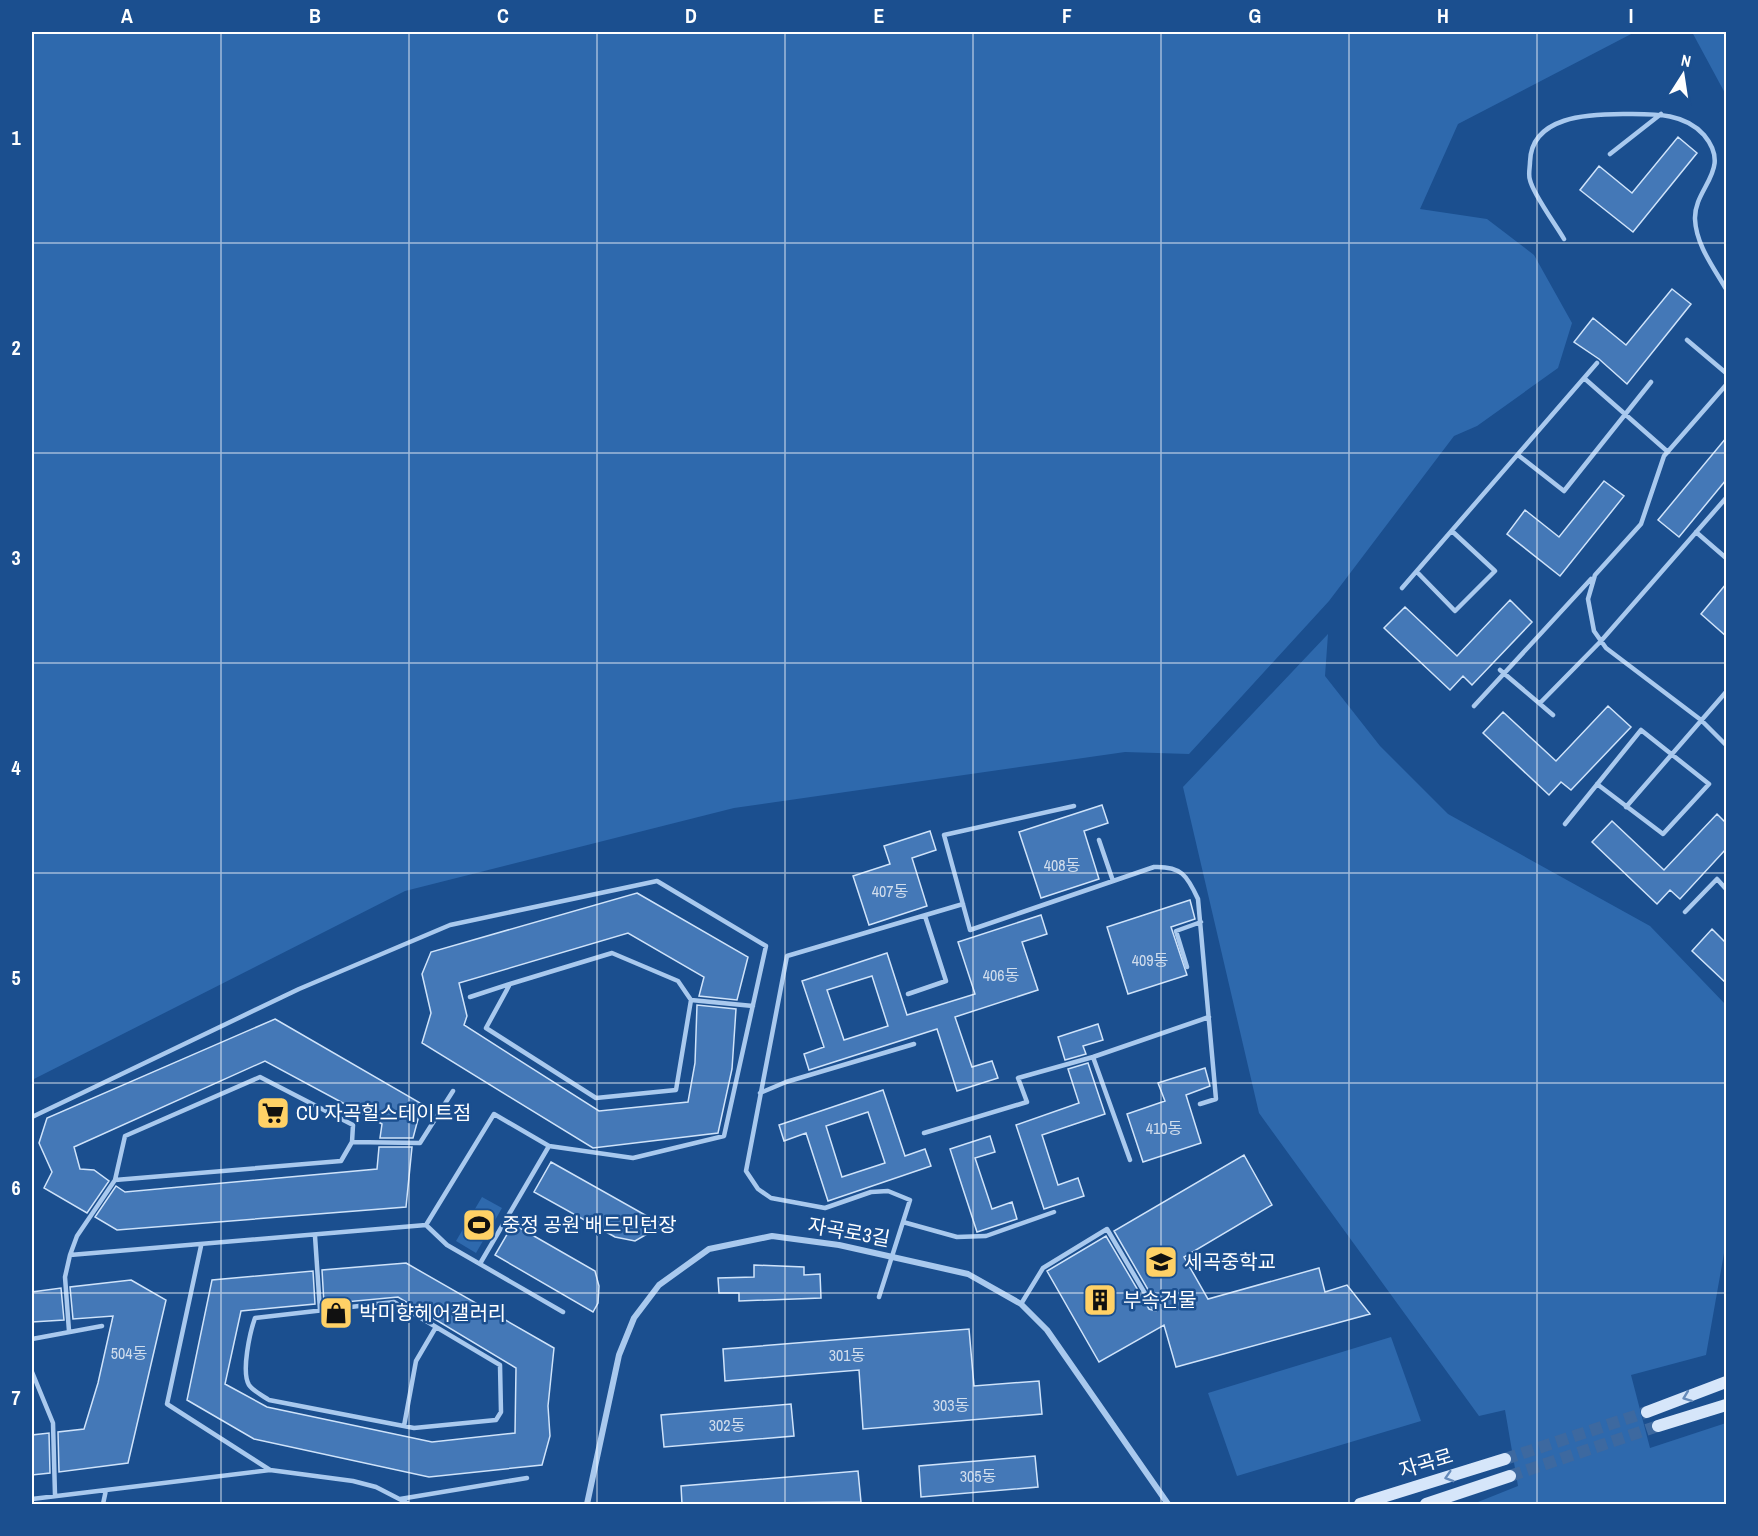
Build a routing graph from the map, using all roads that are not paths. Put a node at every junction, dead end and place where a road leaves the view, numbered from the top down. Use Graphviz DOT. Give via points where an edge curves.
graph roads {
  1 [pos="1661,114"];
  2 [pos="1610,154"];
  3 [pos="1564,239"];
  4 [pos="1726,289"];
  5 [pos="1687,340"];
  6 [pos="1597,363"];
  7 [pos="1726,373"];
  8 [pos="1584,378"];
  9 [pos="1651,382"];
  10 [pos="1726,386"];
  11 [pos="1625,414"];
  12 [pos="1668,452"];
  13 [pos="1518,455"];
  14 [pos="1726,498"];
  15 [pos="1453,532"];
  16 [pos="1696,532"];
  17 [pos="1726,558"];
  18 [pos="1416,572"];
  19 [pos="1594,574"];
  20 [pos="1402,588"];
  21 [pos="1601,641"];
  22 [pos="1503,672"];
  23 [pos="1726,692"];
  24 [pos="1540,704"];
  25 [pos="1474,706"];
  26 [pos="1553,715"];
  27 [pos="1701,720"];
  28 [pos="1726,744"];
  29 [pos="1672,755"];
  30 [pos="1597,784"];
  31 [pos="1074,806"];
  32 [pos="1626,807"];
  33 [pos="1565,824"];
  34 [pos="1099,840"];
  35 [pos="1113,881"];
  36 [pos="1726,889"];
  37 [pos="963,904"];
  38 [pos="1685,912"];
  39 [pos="925,916"];
  40 [pos="1201,922"];
  41 [pos="1187,967"];
  42 [pos="510,984"];
  43 [pos="908,994"];
  44 [pos="470,997"];
  45 [pos="691,1000"];
  46 [pos="753,1006"];
  47 [pos="1209,1017"];
  48 [pos="914,1044"];
  49 [pos="1094,1057"];
  50 [pos="453,1090"];
  51 [pos="760,1094"];
  52 [pos="1200,1104"];
  53 [pos="32,1117"];
  54 [pos="924,1133"];
  55 [pos="352,1142"];
  56 [pos="549,1146"];
  57 [pos="1130,1160"];
  58 [pos="115,1180"];
  59 [pos="1054,1212"];
  60 [pos="903,1222"];
  61 [pos="426,1225"];
  62 [pos="315,1236"];
  63 [pos="201,1246"];
  64 [pos="70,1255"];
  65 [pos="892,1257"];
  66 [pos="481,1262"];
  67 [pos="879,1297"];
  68 [pos="1021,1304"];
  69 [pos="1153,1307"];
  70 [pos="320,1310"];
  71 [pos="563,1311"];
  72 [pos="102,1326"];
  73 [pos="436,1327"];
  74 [pos="69,1330"];
  75 [pos="32,1339"];
  76 [pos="32,1372"];
  77 [pos="1726,1382"];
  78 [pos="1726,1405"];
  79 [pos="1647,1412"];
  80 [pos="404,1426"];
  81 [pos="1658,1426"];
  82 [pos="1505,1459"];
  83 [pos="270,1470"];
  84 [pos="1510,1476"];
  85 [pos="527,1478"];
  86 [pos="106,1490"];
  87 [pos="55,1495"];
  88 [pos="32,1499"];
  89 [pos="400,1499"];
  90 [pos="103,1504"];
  91 [pos="409,1504"];
  92 [pos="587,1504"];
  93 [pos="1168,1504"];
  94 [pos="1360,1504"];
  95 [pos="1426,1504"];
  1 -- 2 [label="lane"];
  1 -- 3 [label="lane" via="1590,114 1566,119 1540,134 1530,154 1530,180"];
  1 -- 4 [label="lane" via="1690,123 1705,136 1714,156 1714,172 1701,193 1695,218 1704,252"];
  5 -- 7 [label="lane"];
  6 -- 8 [label="lane"];
  8 -- 11 [label="lane"];
  8 -- 13 [label="lane"];
  9 -- 11 [label="lane"];
  10 -- 12 [label="lane"];
  11 -- 12 [label="lane"];
  11 -- 13 [label="lane" via="1564,491"];
  12 -- 19 [label="lane" via="1641,524"];
  13 -- 15 [label="lane"];
  14 -- 16 [label="lane"];
  15 -- 18 [label="lane"];
  15 -- 18 [label="lane" via="1495,571 1455,611"];
  16 -- 17 [label="lane"];
  16 -- 21 [label="lane"];
  18 -- 20 [label="lane"];
  19 -- 21 [label="lane" via="1588,599 1589,616"];
  19 -- 22 [label="lane"];
  21 -- 24 [label="lane"];
  21 -- 27 [label="lane"];
  22 -- 24 [label="lane"];
  22 -- 25 [label="lane"];
  23 -- 27 [label="lane"];
  24 -- 26 [label="lane"];
  27 -- 28 [label="lane"];
  27 -- 29 [label="lane"];
  29 -- 30 [label="lane" via="1641,730"];
  29 -- 32 [label="lane"];
  29 -- 32 [label="lane" via="1709,784 1663,834"];
  30 -- 32 [label="lane"];
  30 -- 33 [label="lane"];
  31 -- 37 [label="lane" via="944,835"];
  34 -- 35 [label="lane"];
  35 -- 37 [label="lane" via="970,930"];
  35 -- 40 [label="lane" via="1154,867 1170,866 1191,883"];
  36 -- 38 [label="lane" via="1717,879"];
  37 -- 39 [label="lane"];
  39 -- 43 [label="lane" via="946,981"];
  39 -- 51 [label="lane" via="787,956"];
  40 -- 41 [label="lane" via="1176,931"];
  40 -- 47 [label="lane"];
  42 -- 44 [label="lane"];
  42 -- 45 [label="lane" via="612,952 678,981"];
  42 -- 45 [label="lane" via="486,1028 596,1098 676,1090"];
  45 -- 46 [label="lane"];
  46 -- 53 [label="lane" via="766,946 657,882 450,925 299,989"];
  46 -- 56 [label="lane" via="724,1136 633,1158"];
  47 -- 49 [label="lane"];
  47 -- 52 [label="lane" via="1216,1099"];
  48 -- 51 [label="lane" via="786,1082"];
  49 -- 54 [label="lane" via="1018,1078 1027,1102"];
  49 -- 57 [label="lane"];
  50 -- 55 [label="lane" via="420,1143"];
  51 -- 60 [label="lane" via="746,1171 758,1189 771,1198 825,1208 871,1192 888,1191 910,1200"];
  55 -- 58 [label="lane" via="341,1161"];
  55 -- 58 [label="lane" via="353,1125 260,1077 125,1136"];
  56 -- 61 [label="lane" via="494,1114"];
  56 -- 66 [label="lane"];
  58 -- 64 [label="lane" via="77,1236"];
  59 -- 60 [label="lane" via="986,1236 957,1237"];
  60 -- 65 [label="lane"];
  61 -- 62 [label="lane"];
  61 -- 66 [label="lane" via="447,1245"];
  62 -- 63 [label="lane"];
  62 -- 70 [label="lane"];
  63 -- 64 [label="lane"];
  63 -- 83 [label="lane" via="167,1404"];
  64 -- 74 [label="lane" via="65,1277"];
  65 -- 67 [label="lane"];
  65 -- 68 [label="street, 자곡로3길" via="968,1274"];
  65 -- 92 [label="street, 자곡로3길" via="772,1236 709,1249 659,1285 634,1318 619,1354"];
  66 -- 71 [label="lane"];
  68 -- 69 [label="lane" via="1043,1268 1107,1229"];
  68 -- 93 [label="street, 자곡로3길" via="1047,1330"];
  70 -- 73 [label="lane" via="394,1302"];
  70 -- 80 [label="lane" via="255,1318 245,1371 249,1385 269,1400"];
  72 -- 74 [label="lane"];
  73 -- 80 [label="lane" via="416,1361"];
  73 -- 80 [label="lane" via="500,1365 501,1412 496,1420"];
  74 -- 75 [label="lane"];
  76 -- 87 [label="lane" via="53,1422"];
  77 -- 79 [label="main road, one-way"];
  78 -- 81 [label="main road"];
  82 -- 94 [label="main road, 자곡로, one-way"];
  83 -- 86 [label="lane"];
  83 -- 89 [label="lane" via="353,1481"];
  84 -- 95 [label="main road, 자곡로"];
  85 -- 89 [label="lane"];
  86 -- 87 [label="lane"];
  86 -- 90 [label="lane"];
  87 -- 88 [label="lane"];
  89 -- 91 [label="lane"];
}
